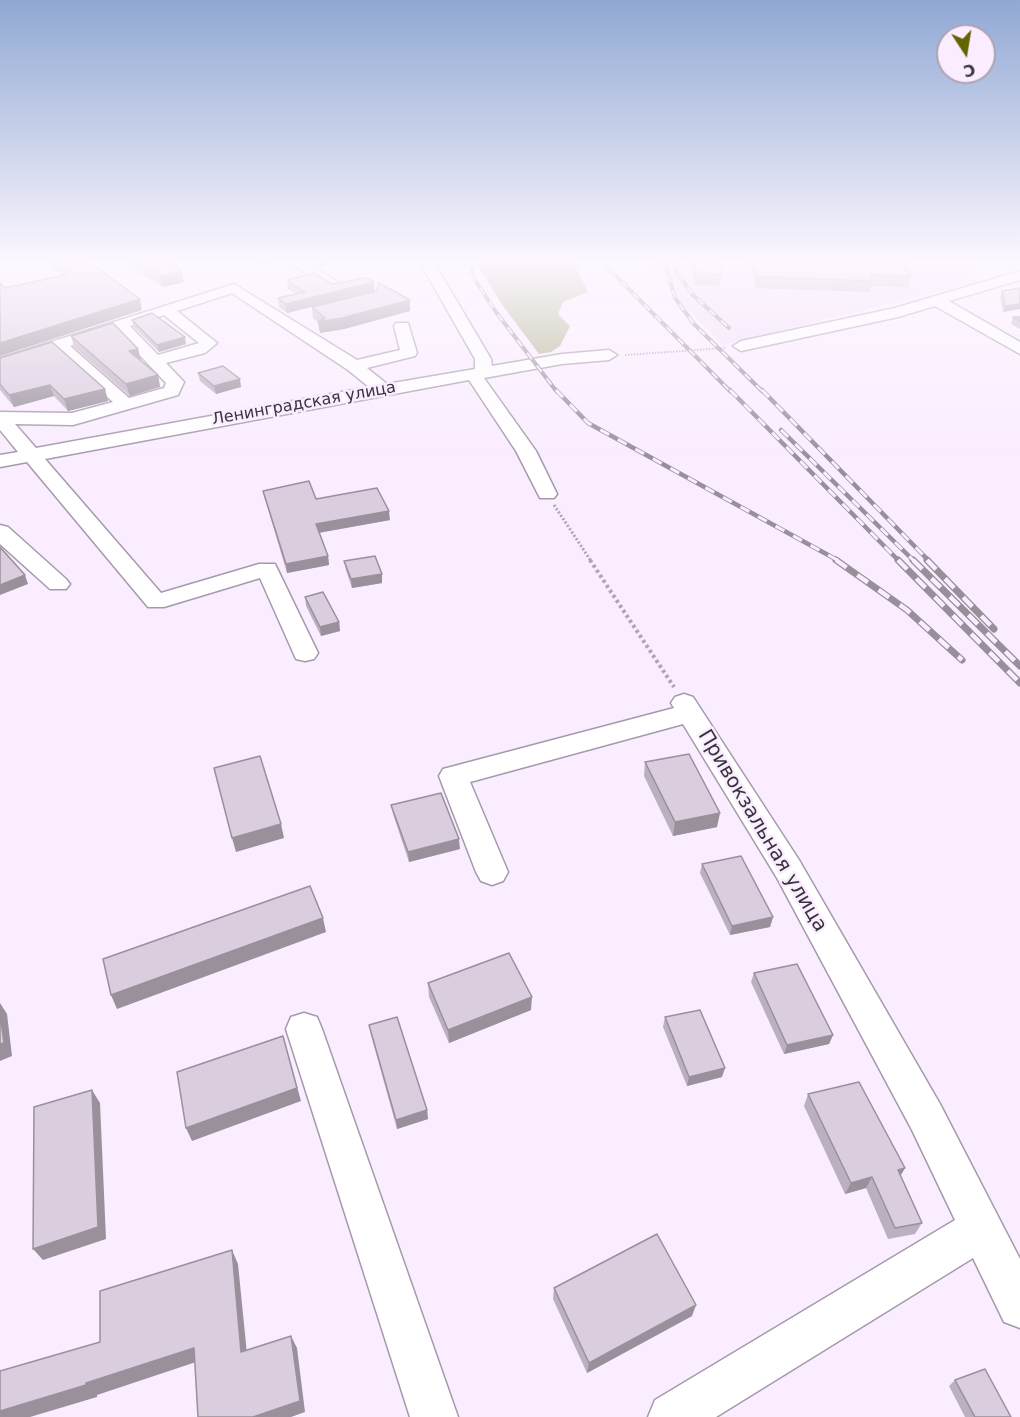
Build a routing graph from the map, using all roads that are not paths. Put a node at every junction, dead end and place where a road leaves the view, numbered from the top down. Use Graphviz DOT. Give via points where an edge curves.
graph roads {
  1 [pos="120,325"];
  2 [pos="186,325"];
  3 [pos="296,325"];
  4 [pos="308,325"];
  5 [pos="464,325"];
  6 [pos="829,325"];
  7 [pos="979,325"];
  8 [pos="402,326"];
  9 [pos="59,345"];
  10 [pos="734,346"];
  11 [pos="1020,349"];
  12 [pos="609,355"];
  13 [pos="156,360"];
  14 [pos="0,363"];
  15 [pos="361,364"];
  16 [pos="478,373"];
  17 [pos="383,390"];
  18 [pos="127,405"];
  19 [pos="0,418"];
  20 [pos="32,455"];
  21 [pos="0,461"];
  22 [pos="547,494"];
  23 [pos="0,532"];
  24 [pos="58,584"];
  25 [pos="304,653"];
  26 [pos="492,872"];
  27 [pos="304,1029"];
  28 [pos="982,1228"];
  29 [pos="1020,1306"];
  30 [pos="434,1417"];
  31 [pos="672,1417"];
  1 -- 9 [label="street"];
  1 -- 13 [label="street"];
  2 -- 13 [label="street" via="209,343 199,350"];
  3 -- 15 [label="street"];
  4 -- 15 [label="street"];
  5 -- 16 [label="street" via="483,358"];
  6 -- 10 [label="street"];
  7 -- 11 [label="street"];
  8 -- 15 [label="street" via="409,353"];
  9 -- 14 [label="street"];
  9 -- 18 [label="street"];
  12 -- 16 [label="street, Ленинградская улица"];
  13 -- 18 [label="street" via="175,382 172,391"];
  15 -- 17 [label="street"];
  16 -- 17 [label="street, Ленинградская улица"];
  16 -- 22 [label="street" via="526,450"];
  17 -- 20 [label="street, Ленинградская улица"];
  18 -- 19 [label="street" via="73,419"];
  19 -- 20 [label="street"];
  20 -- 21 [label="street, Ленинградская улица"];
  20 -- 25 [label="street" via="156,602 267,569"];
  23 -- 24 [label="street"];
  26 -- 28 [label="street, Привокзальная улица" via="453,776 687,708 788,869 926,1117"];
  27 -- 30 [label="street"];
  28 -- 29 [label="street, Привокзальная улица"];
  28 -- 31 [label="street"];
}
